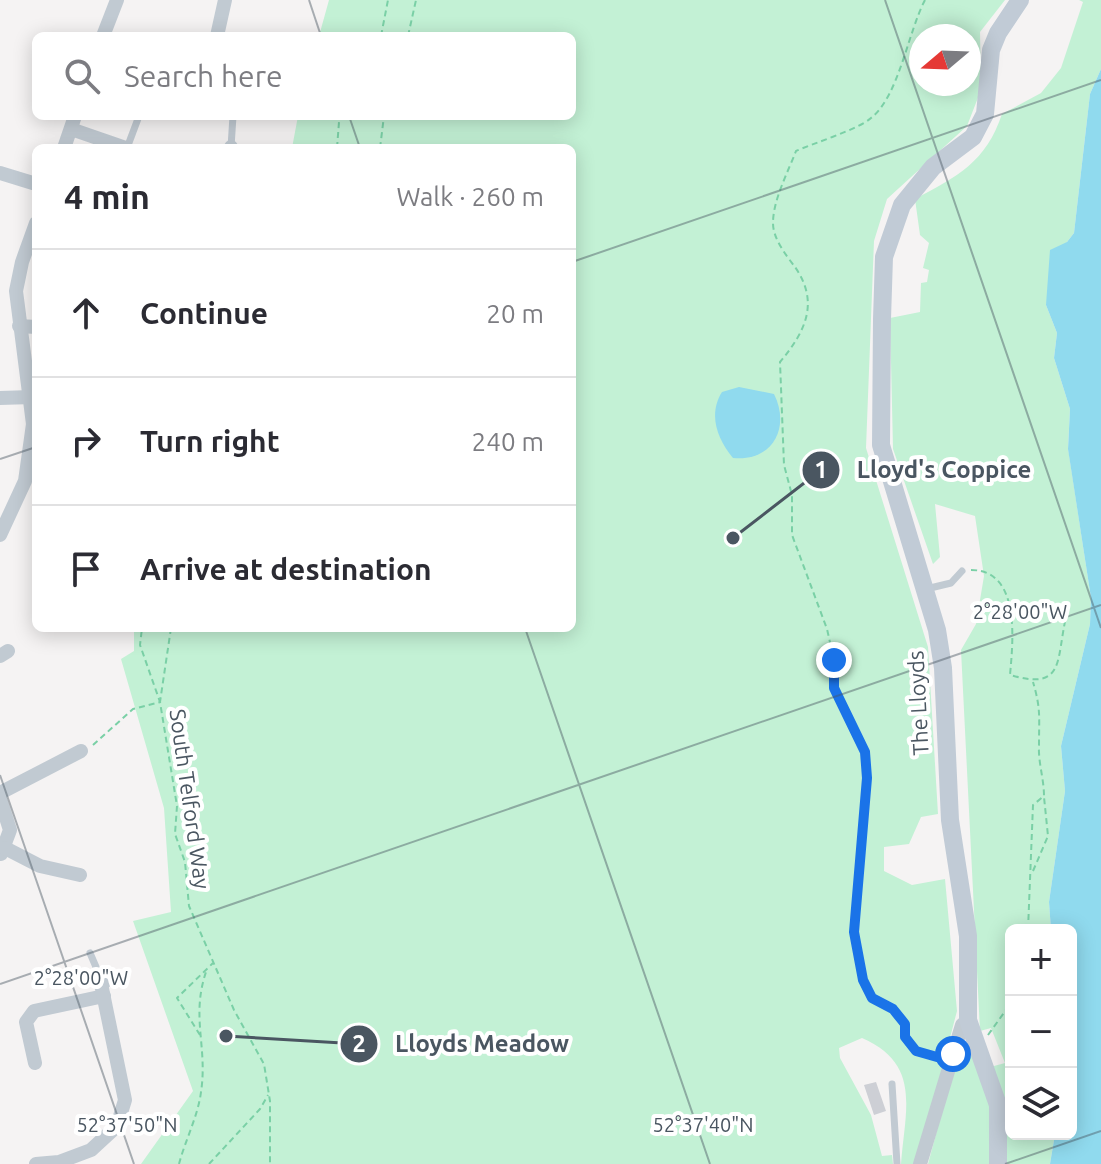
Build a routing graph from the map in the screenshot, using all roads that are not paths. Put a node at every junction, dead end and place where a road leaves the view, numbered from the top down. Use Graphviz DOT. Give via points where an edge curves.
graph roads {
  1 [pos="117,0"];
  2 [pos="225,0"];
  3 [pos="1020,0"];
  4 [pos="105,32"];
  5 [pos="218,32"];
  6 [pos="138,120"];
  7 [pos="233,120"];
  8 [pos="73,122"];
  9 [pos="65,144"];
  10 [pos="119,144"];
  11 [pos="128,144"];
  12 [pos="231,144"];
  13 [pos="0,173"];
  14 [pos="32,183"];
  15 [pos="32,237"];
  16 [pos="19,326"];
  17 [pos="32,327"];
  18 [pos="32,397"];
  19 [pos="0,398"];
  20 [pos="32,453"];
  21 [pos="31,482"];
  22 [pos="0,535"];
  23 [pos="962,571"];
  24 [pos="926,589"];
  25 [pos="81,751"];
  26 [pos="0,793"];
  27 [pos="0,799"];
  28 [pos="3,851"];
  29 [pos="80,875"];
  30 [pos="90,953"];
  31 [pos="126,973"];
  32 [pos="102,986"];
  33 [pos="968,1020"];
  34 [pos="978,1049"];
  35 [pos="952,1058"];
  36 [pos="35,1063"];
  37 [pos="892,1084"];
  38 [pos="36,1164"];
  39 [pos="897,1164"];
  40 [pos="920,1164"];
  41 [pos="998,1164"];
  1 -- 4 [label="street"];
  2 -- 5 [label="street"];
  3 -- 24 [label="street, The Lloyds" via="991,50 985,114 973,137 915,185 902,205 884,257 881,445"];
  6 -- 11 [label="lane"];
  7 -- 12 [label="lane"];
  8 -- 9 [label="street"];
  8 -- 10 [label="street"];
  13 -- 14 [label="street"];
  15 -- 16 [label="street" via="16,291"];
  16 -- 17 [label="street"];
  16 -- 18 [label="street"];
  18 -- 19 [label="street"];
  20 -- 21 [label="street"];
  21 -- 22 [label="street"];
  23 -- 24 [label="lane" via="951,583"];
  24 -- 33 [label="street, The Lloyds" via="943,668 950,820 968,936"];
  25 -- 26 [label="street"];
  27 -- 28 [label="street" via="10,822"];
  28 -- 29 [label="street"];
  30 -- 32 [label="lane"];
  31 -- 32 [label="lane"];
  32 -- 36 [label="street" via="34,1011 26,1022"];
  32 -- 38 [label="street" via="125,1100 117,1126 91,1150"];
  33 -- 34 [label="street, The Lloyds"];
  33 -- 35 [label="street"];
  34 -- 35 [label="street"];
  34 -- 41 [label="street, The Lloyds" via="998,1105"];
  35 -- 40 [label="street"];
  37 -- 39 [label="lane"];
}
